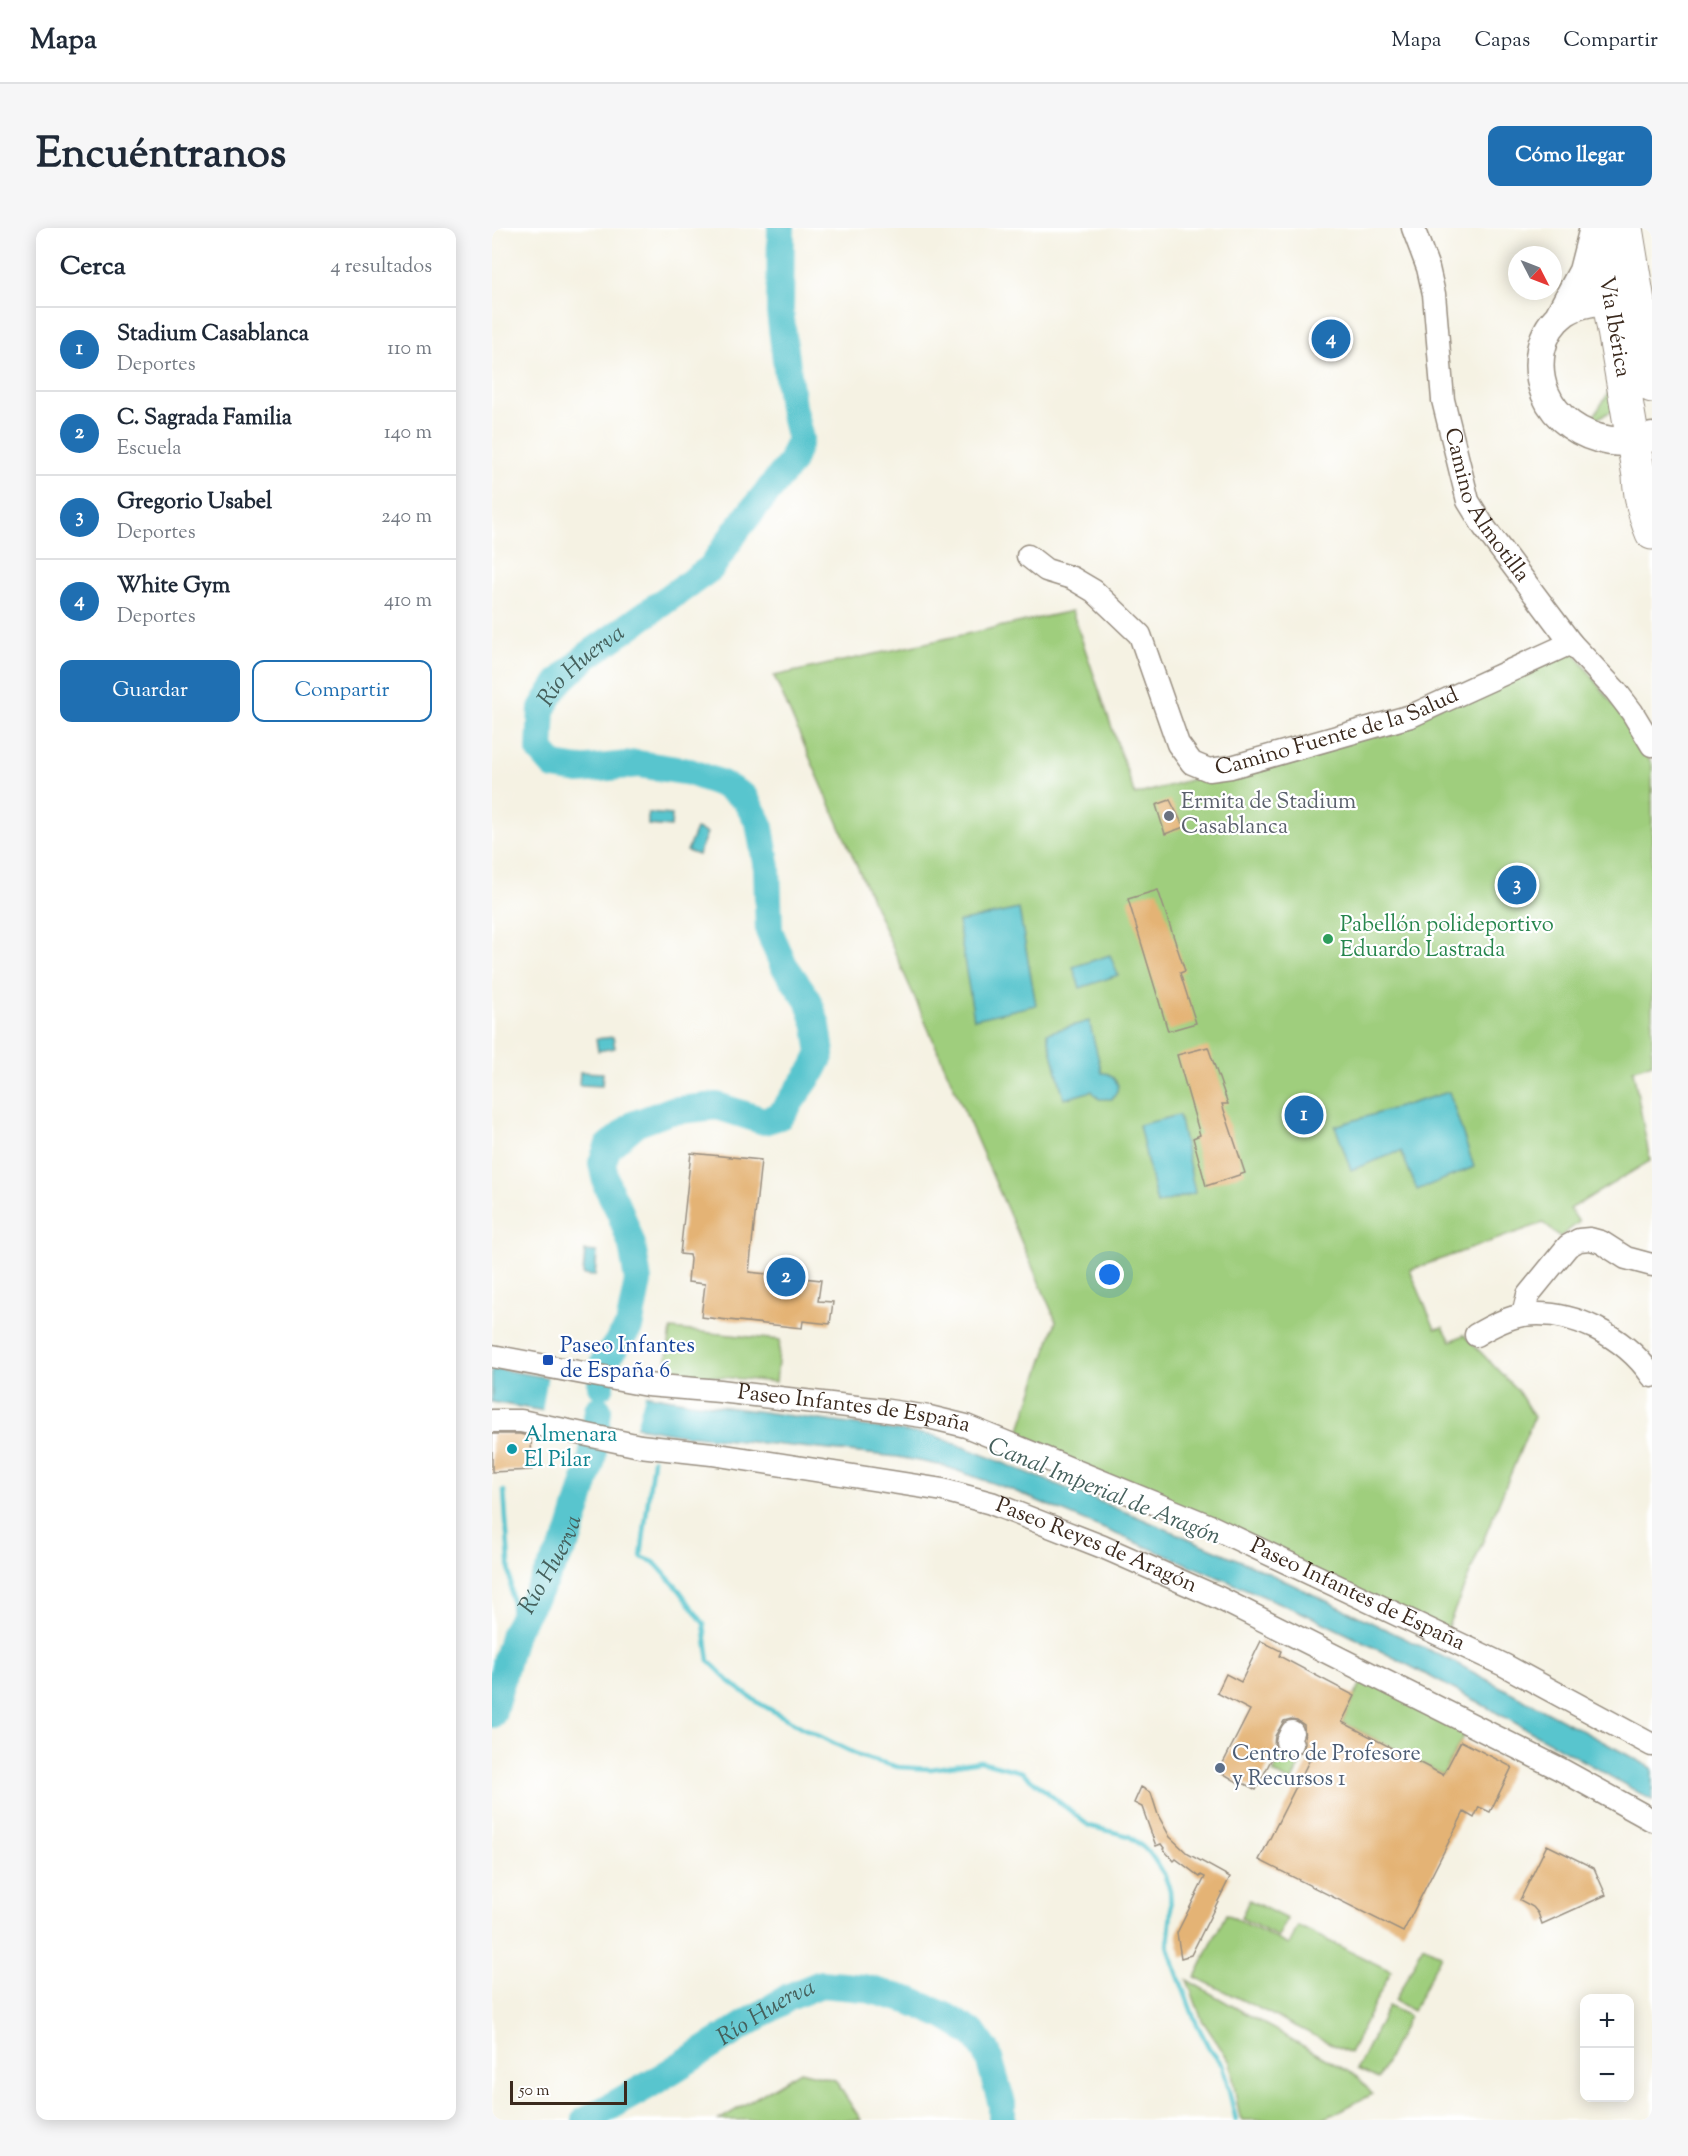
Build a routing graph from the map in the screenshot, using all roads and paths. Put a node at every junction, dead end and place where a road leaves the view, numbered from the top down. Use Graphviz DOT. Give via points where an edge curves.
graph roads {
  1 [pos="1413,228"];
  2 [pos="1612,231"];
  3 [pos="1652,267"];
  4 [pos="1633,298"];
  5 [pos="1558,318"];
  6 [pos="1652,386"];
  7 [pos="1643,440"];
  8 [pos="1652,533"];
  9 [pos="1028,556"];
  10 [pos="1571,643"];
  11 [pos="1652,744"];
  12 [pos="1652,1265"];
  13 [pos="1526,1305"];
  14 [pos="1476,1335"];
  15 [pos="492,1356"];
  16 [pos="1652,1376"];
  17 [pos="492,1421"];
  18 [pos="1652,1745"];
  19 [pos="1652,1820"];
  1 -- 10 [label="street, Camino Almotilla" via="1434,294 1443,400 1468,501"];
  2 -- 3 [label="main road"];
  2 -- 4 [label="highway, Vía Ibérica"];
  2 -- 5 [label="main road" via="1583,271"];
  4 -- 5 [label="main road" via="1593,302"];
  4 -- 6 [label="highway, Vía Ibérica"];
  4 -- 7 [label="highway, Vía Ibérica"];
  5 -- 7 [label="main road" via="1546,334 1540,362 1543,384 1552,405 1568,423 1592,438 1613,442"];
  7 -- 8 [label="highway, Vía Ibérica" via="1643,510"];
  9 -- 10 [label="street, Camino Fuente de la Salud" via="1046,570 1072,578 1094,591 1140,635 1178,744 1192,763 1209,770 1411,716"];
  10 -- 11 [label="street, Camino Almotilla" via="1616,691"];
  12 -- 13 [label="street" via="1626,1258 1601,1242 1579,1240 1568,1246"];
  13 -- 14 [label="street"];
  13 -- 16 [label="street" via="1597,1329 1634,1356"];
  15 -- 18 [label="street, Paseo Infantes de España" via="647,1385 882,1410 966,1426 1210,1526 1504,1665"];
  17 -- 19 [label="street, Paseo Reyes de Aragón" via="521,1421 630,1444 943,1490 991,1503 1219,1598 1560,1769"];
}
